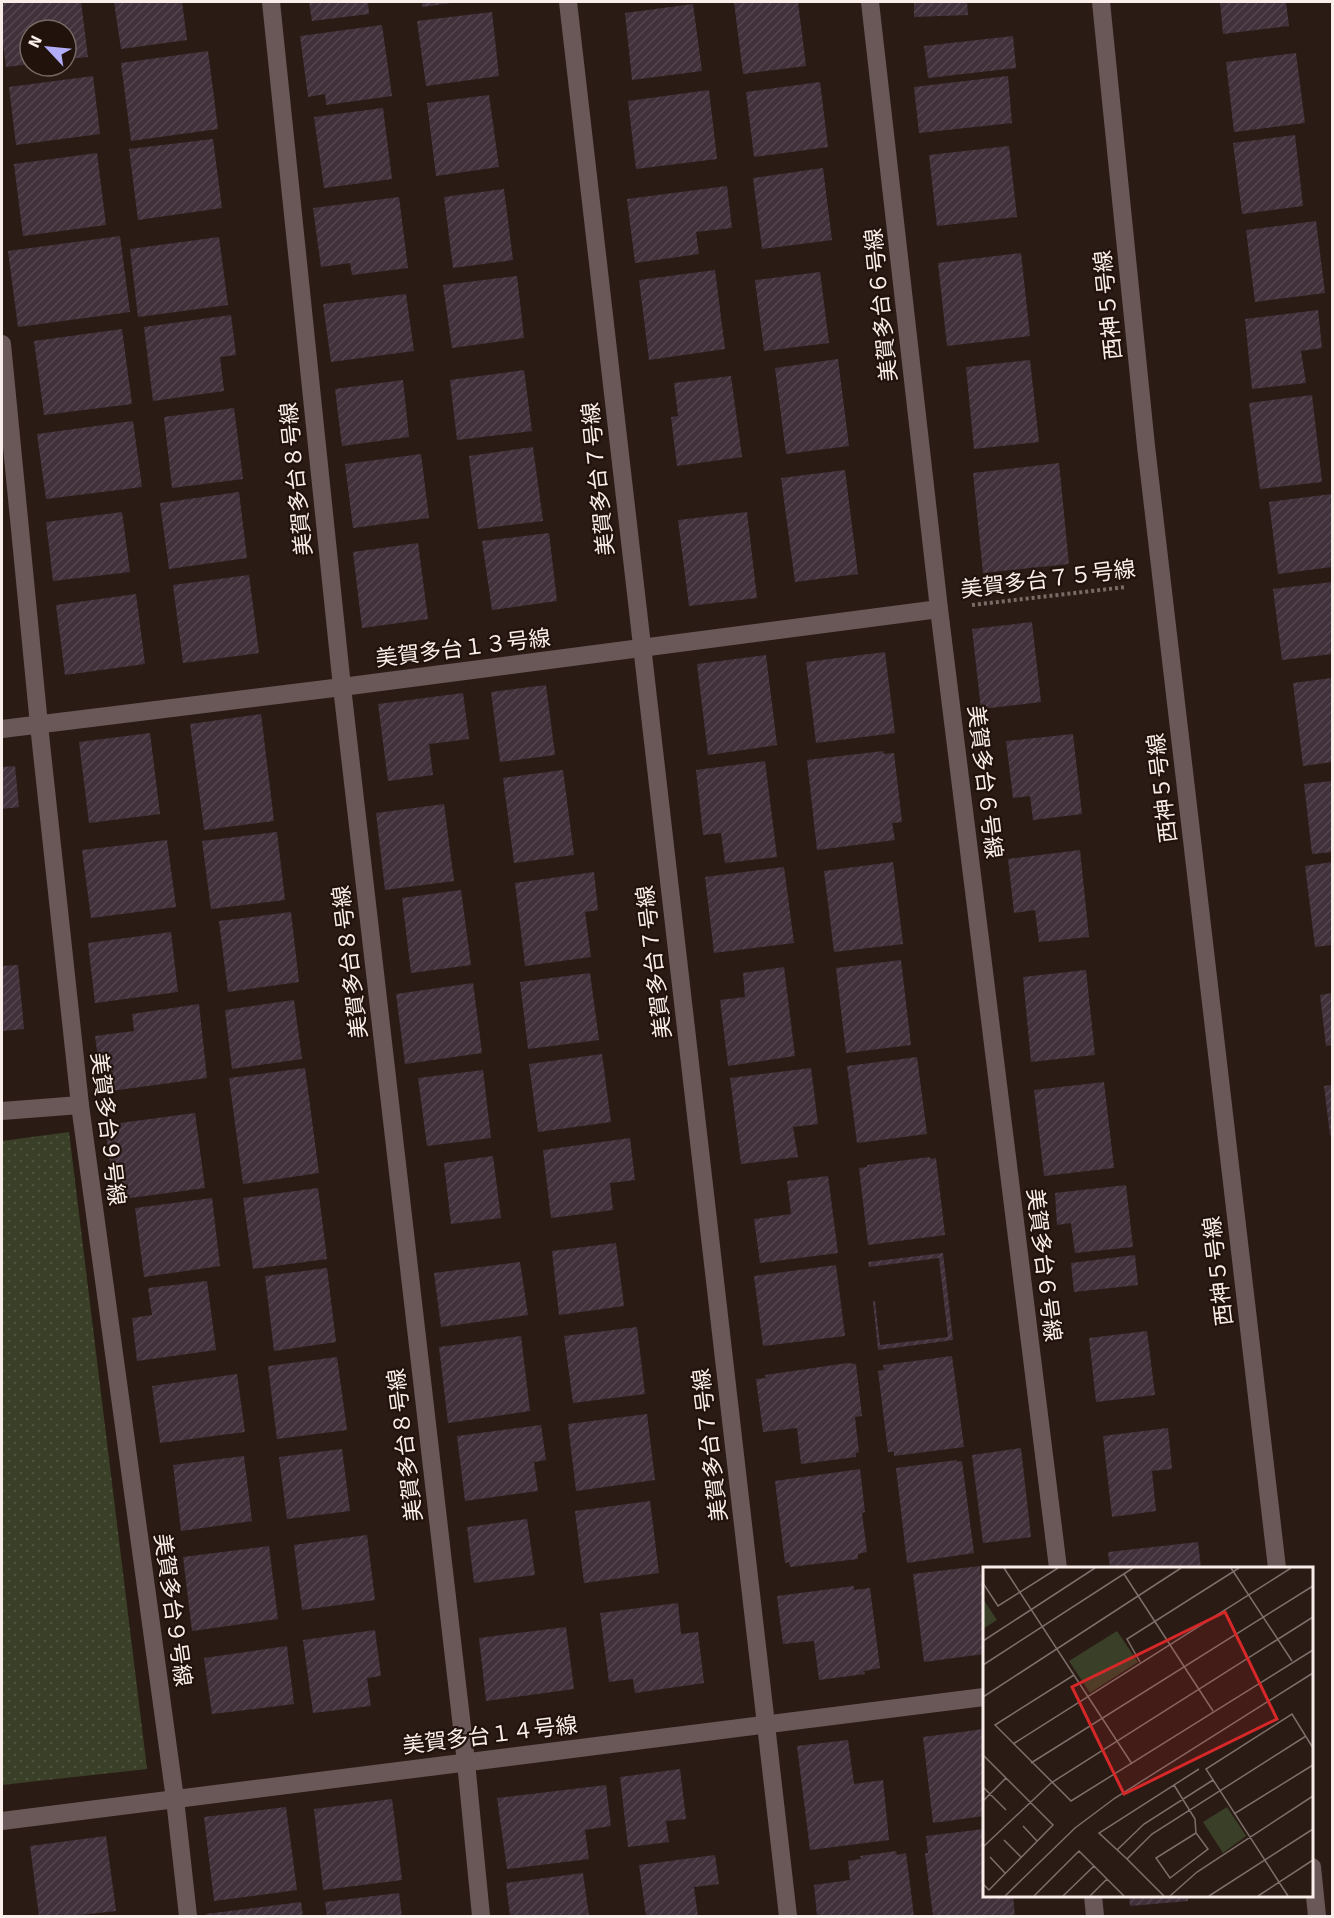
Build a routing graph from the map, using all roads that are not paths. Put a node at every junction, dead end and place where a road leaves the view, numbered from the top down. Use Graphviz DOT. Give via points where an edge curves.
graph roads {
  1 [pos="271,2"];
  2 [pos="568,2"];
  3 [pos="870,2"];
  4 [pos="1101,2"];
  5 [pos="2,344"];
  6 [pos="935,610"];
  7 [pos="641,649"];
  8 [pos="342,687"];
  9 [pos="39,725"];
  10 [pos="2,729"];
  11 [pos="80,1105"];
  12 [pos="2,1110"];
  13 [pos="1058,1567"];
  14 [pos="1277,1567"];
  15 [pos="983,1697"];
  16 [pos="767,1725"];
  17 [pos="465,1762"];
  18 [pos="175,1799"];
  19 [pos="2,1821"];
  20 [pos="1313,1884"];
  21 [pos="1093,1897"];
  22 [pos="188,1917"];
  23 [pos="481,1917"];
  24 [pos="788,1917"];
  25 [pos="1095,1917"];
  26 [pos="1317,1917"];
  1 -- 8 [label="street, 美賀多台８号線"];
  2 -- 7 [label="street, 美賀多台７号線"];
  3 -- 6 [label="street, 美賀多台６号線"];
  4 -- 14 [label="street, 西神５号線" via="1146,446"];
  5 -- 9 [label="street, 美賀多台９号線"];
  6 -- 7 [label="street, 美賀多台１３号線"];
  6 -- 13 [label="street, 美賀多台６号線"];
  7 -- 8 [label="street, 美賀多台１３号線"];
  7 -- 16 [label="street, 美賀多台７号線"];
  8 -- 9 [label="street, 美賀多台１３号線"];
  8 -- 17 [label="street, 美賀多台８号線"];
  9 -- 10 [label="street, 美賀多台１３号線"];
  9 -- 11 [label="street, 美賀多台９号線"];
  11 -- 12 [label="street"];
  11 -- 18 [label="street, 美賀多台９号線"];
  15 -- 16 [label="street, 美賀多台１４号線"];
  16 -- 17 [label="street, 美賀多台１４号線"];
  16 -- 24 [label="street, 美賀多台７号線"];
  17 -- 18 [label="street, 美賀多台１４号線"];
  17 -- 23 [label="street, 美賀多台８号線"];
  18 -- 19 [label="street, 美賀多台１４号線"];
  18 -- 22 [label="street, 美賀多台９号線"];
  20 -- 26 [label="street"];
  21 -- 25 [label="street"];
}
